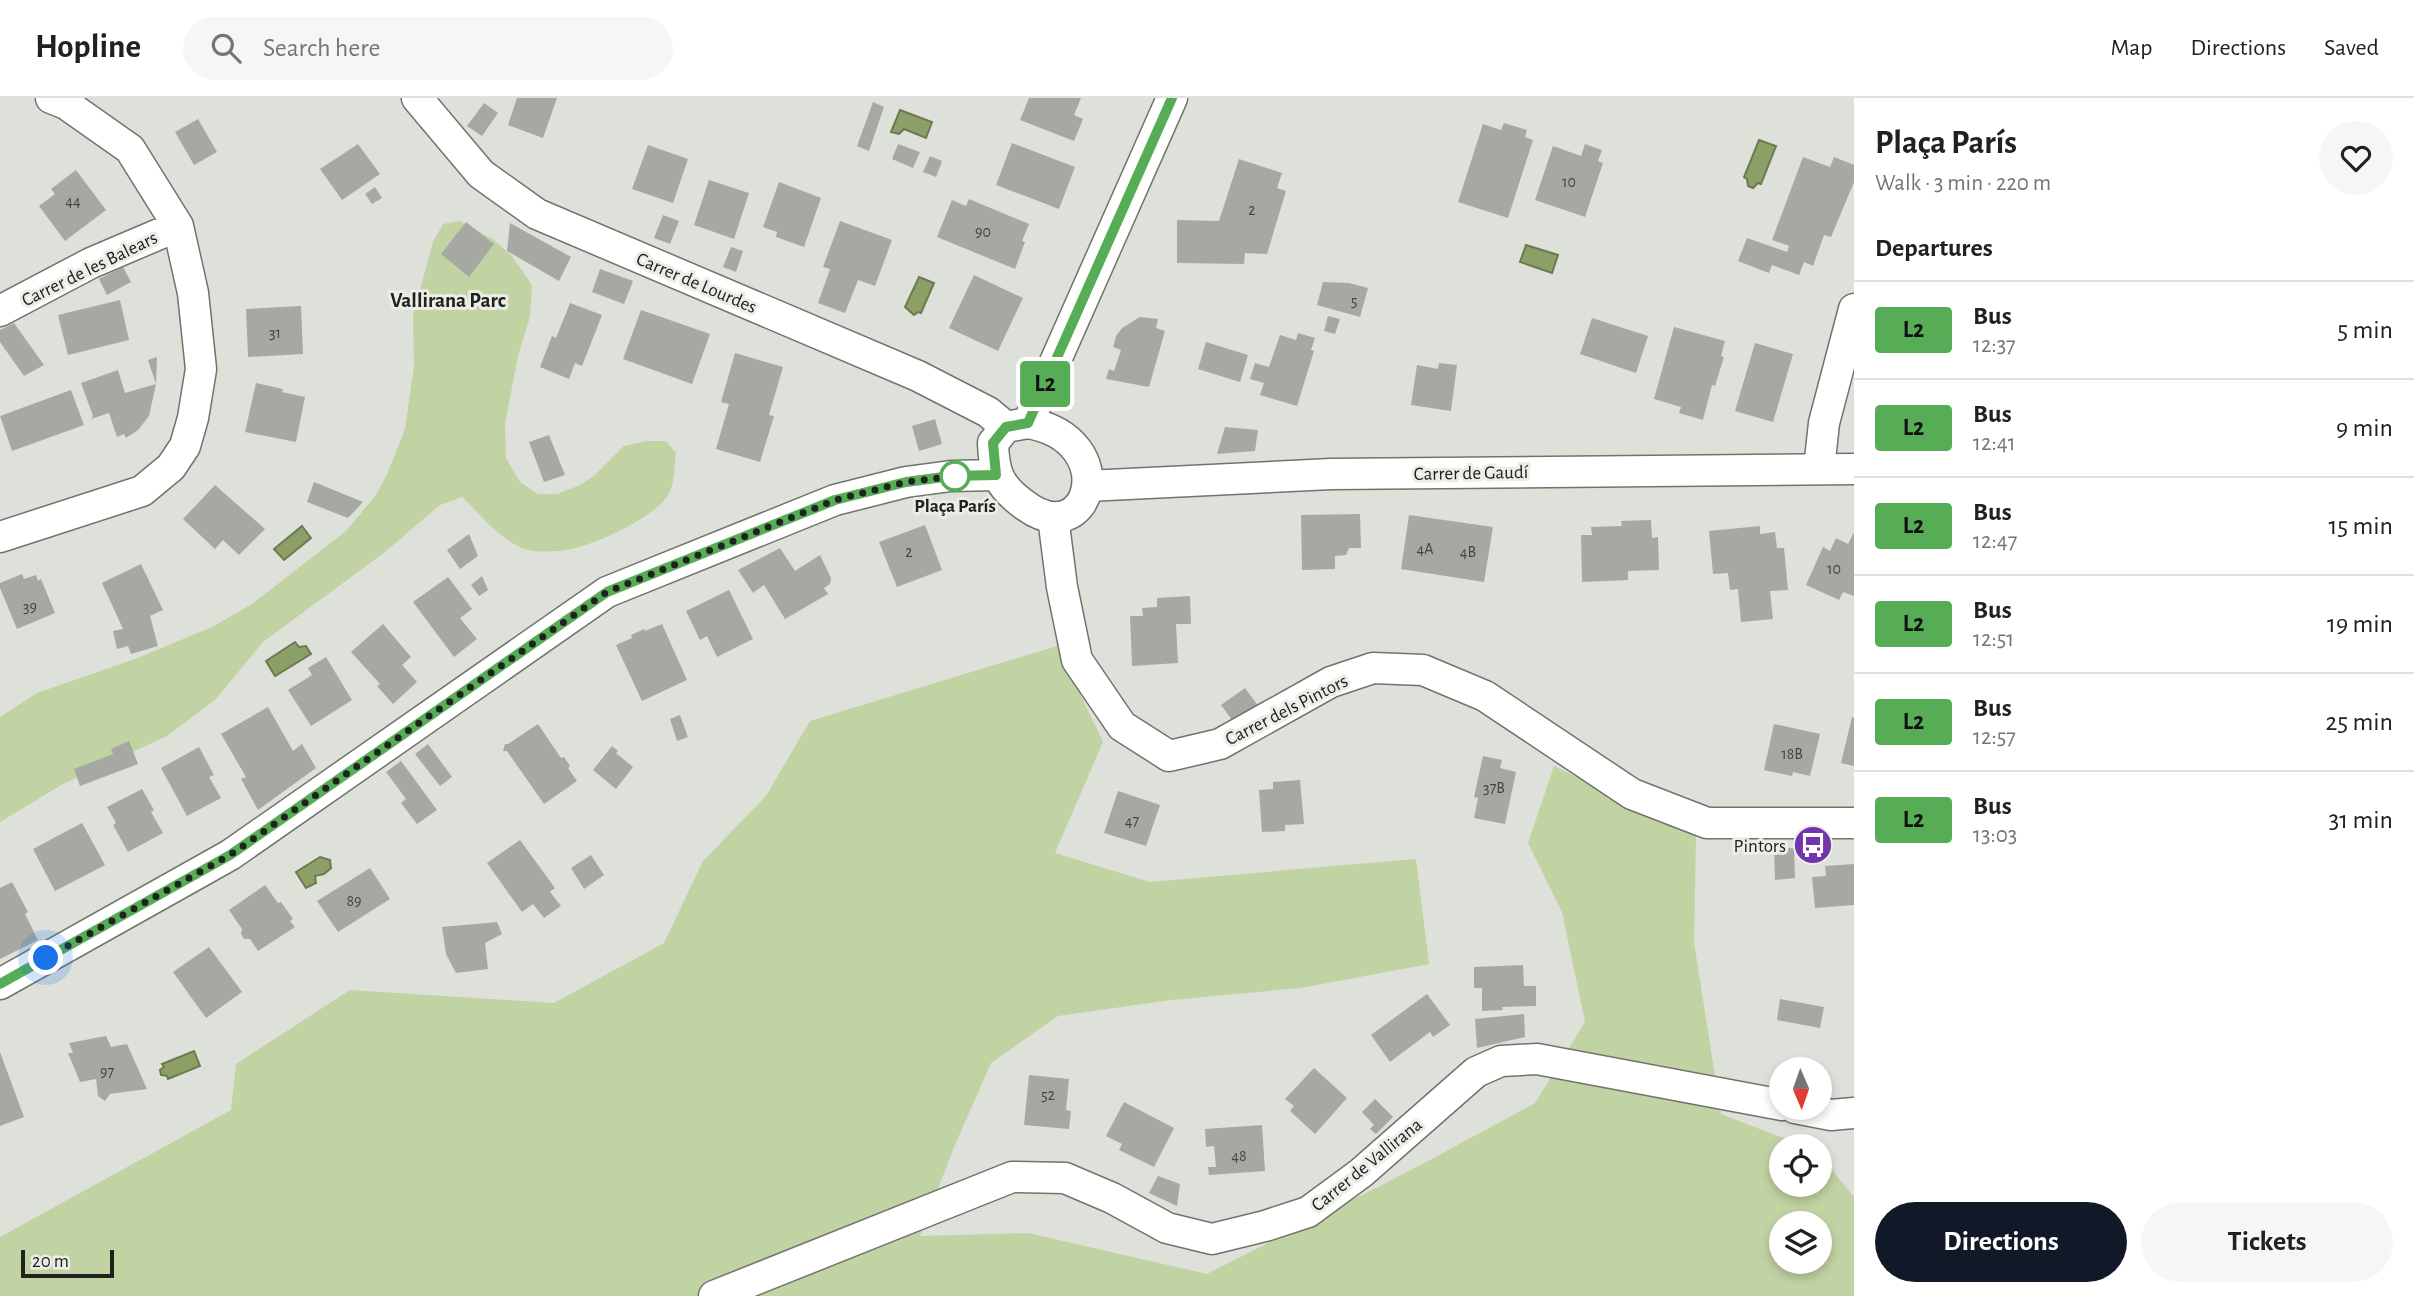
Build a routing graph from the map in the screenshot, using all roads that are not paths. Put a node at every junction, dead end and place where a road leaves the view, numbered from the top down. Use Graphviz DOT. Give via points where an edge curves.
graph roads {
  1 [pos="51,98"];
  2 [pos="417,98"];
  3 [pos="1172,98"];
  4 [pos="178,226"];
  5 [pos="1854,310"];
  6 [pos="0,312"];
  7 [pos="1017,425"];
  8 [pos="1819,469"];
  9 [pos="1854,469"];
  10 [pos="996,475"];
  11 [pos="1087,486"];
  12 [pos="1054,517"];
  13 [pos="0,537"];
  14 [pos="1854,823"];
  15 [pos="0,984"];
  16 [pos="1769,1103"];
  17 [pos="1854,1113"];
  18 [pos="1832,1115"];
  19 [pos="714,1296"];
  1 -- 4 [label="street" via="130,149"];
  2 -- 7 [label="street, Carrer de Lourdes" via="481,174 537,214 918,376"];
  3 -- 7 [label="street"];
  4 -- 6 [label="street, Carrer de les Balears" via="91,263"];
  4 -- 13 [label="street" via="193,293 201,369 185,446 171,467 142,491"];
  5 -- 8 [label="street" via="1824,423"];
  7 -- 10 [label="street" via="993,443"];
  7 -- 11 [label="street" via="1055,431 1080,453"];
  8 -- 9 [label="street, Carrer de Gaudí"];
  8 -- 11 [label="street, Carrer de Gaudí" via="1331,474"];
  10 -- 12 [label="street" via="1012,496 1037,515"];
  10 -- 15 [label="street" via="906,482 835,500 607,592 230,855"];
  11 -- 12 [label="street" via="1080,506"];
  12 -- 14 [label="street, Carrer dels Pintors" via="1077,660 1122,726 1169,756 1220,744 1342,678 1373,668 1423,670 1485,696 1632,794 1707,823"];
  16 -- 19 [label="street, Carrer de Vallirana" via="1537,1059 1501,1061 1476,1072 1361,1173 1308,1212 1265,1226 1212,1239 1167,1228 1065,1178 1012,1177"];
  17 -- 18 [label="street"];
}
